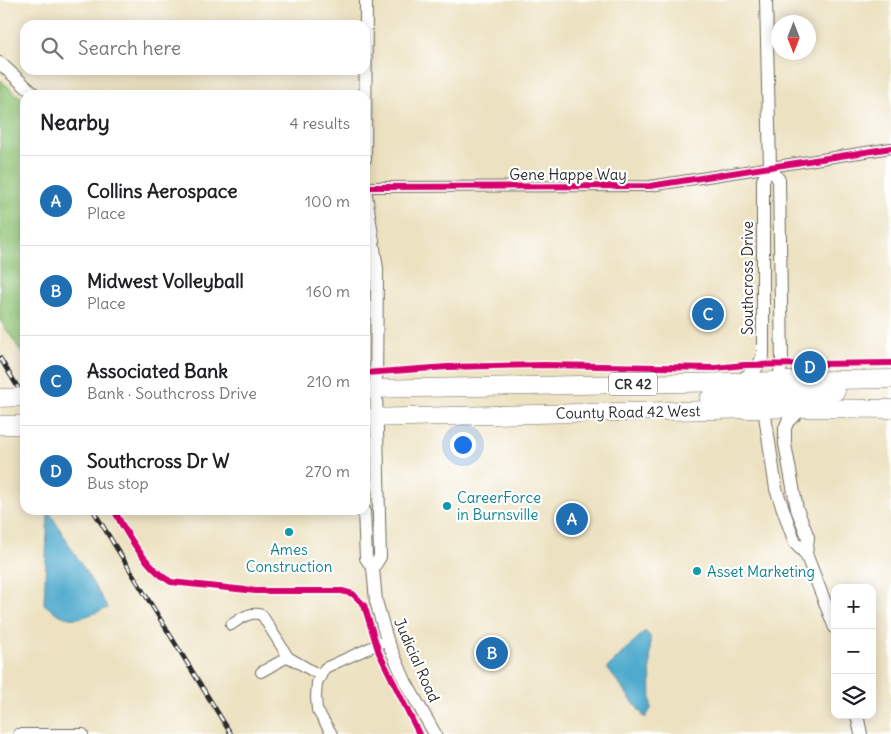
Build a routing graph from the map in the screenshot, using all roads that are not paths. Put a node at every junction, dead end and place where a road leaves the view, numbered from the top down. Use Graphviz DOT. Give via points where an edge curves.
graph roads {
  1 [pos="366,0"];
  2 [pos="766,0"];
  3 [pos="366,20"];
  4 [pos="0,63"];
  5 [pos="366,75"];
  6 [pos="30,90"];
  7 [pos="365,90"];
  8 [pos="891,148"];
  9 [pos="770,166"];
  10 [pos="370,188"];
  11 [pos="370,222"];
  12 [pos="891,380"];
  13 [pos="739,381"];
  14 [pos="778,381"];
  15 [pos="891,384"];
  16 [pos="370,389"];
  17 [pos="20,397"];
  18 [pos="0,398"];
  19 [pos="803,408"];
  20 [pos="764,409"];
  21 [pos="891,409"];
  22 [pos="643,411"];
  23 [pos="371,418"];
  24 [pos="364,515"];
  25 [pos="806,554"];
  26 [pos="373,568"];
  27 [pos="831,618"];
  28 [pos="231,625"];
  29 [pos="388,640"];
  30 [pos="288,657"];
  31 [pos="261,672"];
  32 [pos="321,676"];
  33 [pos="858,719"];
  34 [pos="18,734"];
  35 [pos="22,734"];
  36 [pos="83,734"];
  37 [pos="332,734"];
  38 [pos="435,734"];
  39 [pos="861,734"];
  1 -- 3 [label="street"];
  2 -- 9 [label="street, Southcross Drive"];
  4 -- 6 [label="street"];
  5 -- 7 [label="street"];
  8 -- 9 [label="street, Gene Happe Way"];
  9 -- 10 [label="street, Gene Happe Way" via="650,186"];
  9 -- 13 [label="street, Southcross Drive" via="763,180 761,363"];
  9 -- 14 [label="street, Southcross Drive" via="779,180 782,362"];
  11 -- 16 [label="street, Judicial Road" via="377,269"];
  12 -- 14 [label="highway, County Road 42 West / CR 42"];
  13 -- 14 [label="highway, County Road 42 West / CR 42"];
  13 -- 16 [label="highway, County Road 42 West / CR 42"];
  14 -- 22 [label="highway" via="771,389 756,396 687,400"];
  15 -- 20 [label="highway" via="788,395"];
  16 -- 23 [label="street, Judicial Road"];
  17 -- 18 [label="highway, bridge"];
  19 -- 20 [label="highway, County Road 42 West / CR 42"];
  19 -- 21 [label="highway, County Road 42 West / CR 42"];
  19 -- 25 [label="street" via="788,421 785,444 797,509 808,537"];
  20 -- 22 [label="highway, County Road 42 West / CR 42"];
  20 -- 25 [label="street" via="776,489 794,543"];
  22 -- 23 [label="highway, County Road 42 West / CR 42"];
  23 -- 26 [label="street, Judicial Road" via="380,557"];
  24 -- 26 [label="street, Judicial Road" via="366,558"];
  25 -- 27 [label="street"];
  26 -- 29 [label="street, Judicial Road" via="376,601"];
  28 -- 30 [label="street" via="247,615 262,615"];
  29 -- 32 [label="street" via="325,668"];
  29 -- 38 [label="street, Judicial Road" via="406,683"];
  30 -- 31 [label="street"];
  30 -- 32 [label="street"];
  32 -- 37 [label="street" via="317,683 317,710"];
  33 -- 39 [label="street"];
  34 -- 35 [label="street"];
  35 -- 36 [label="street"];
}
